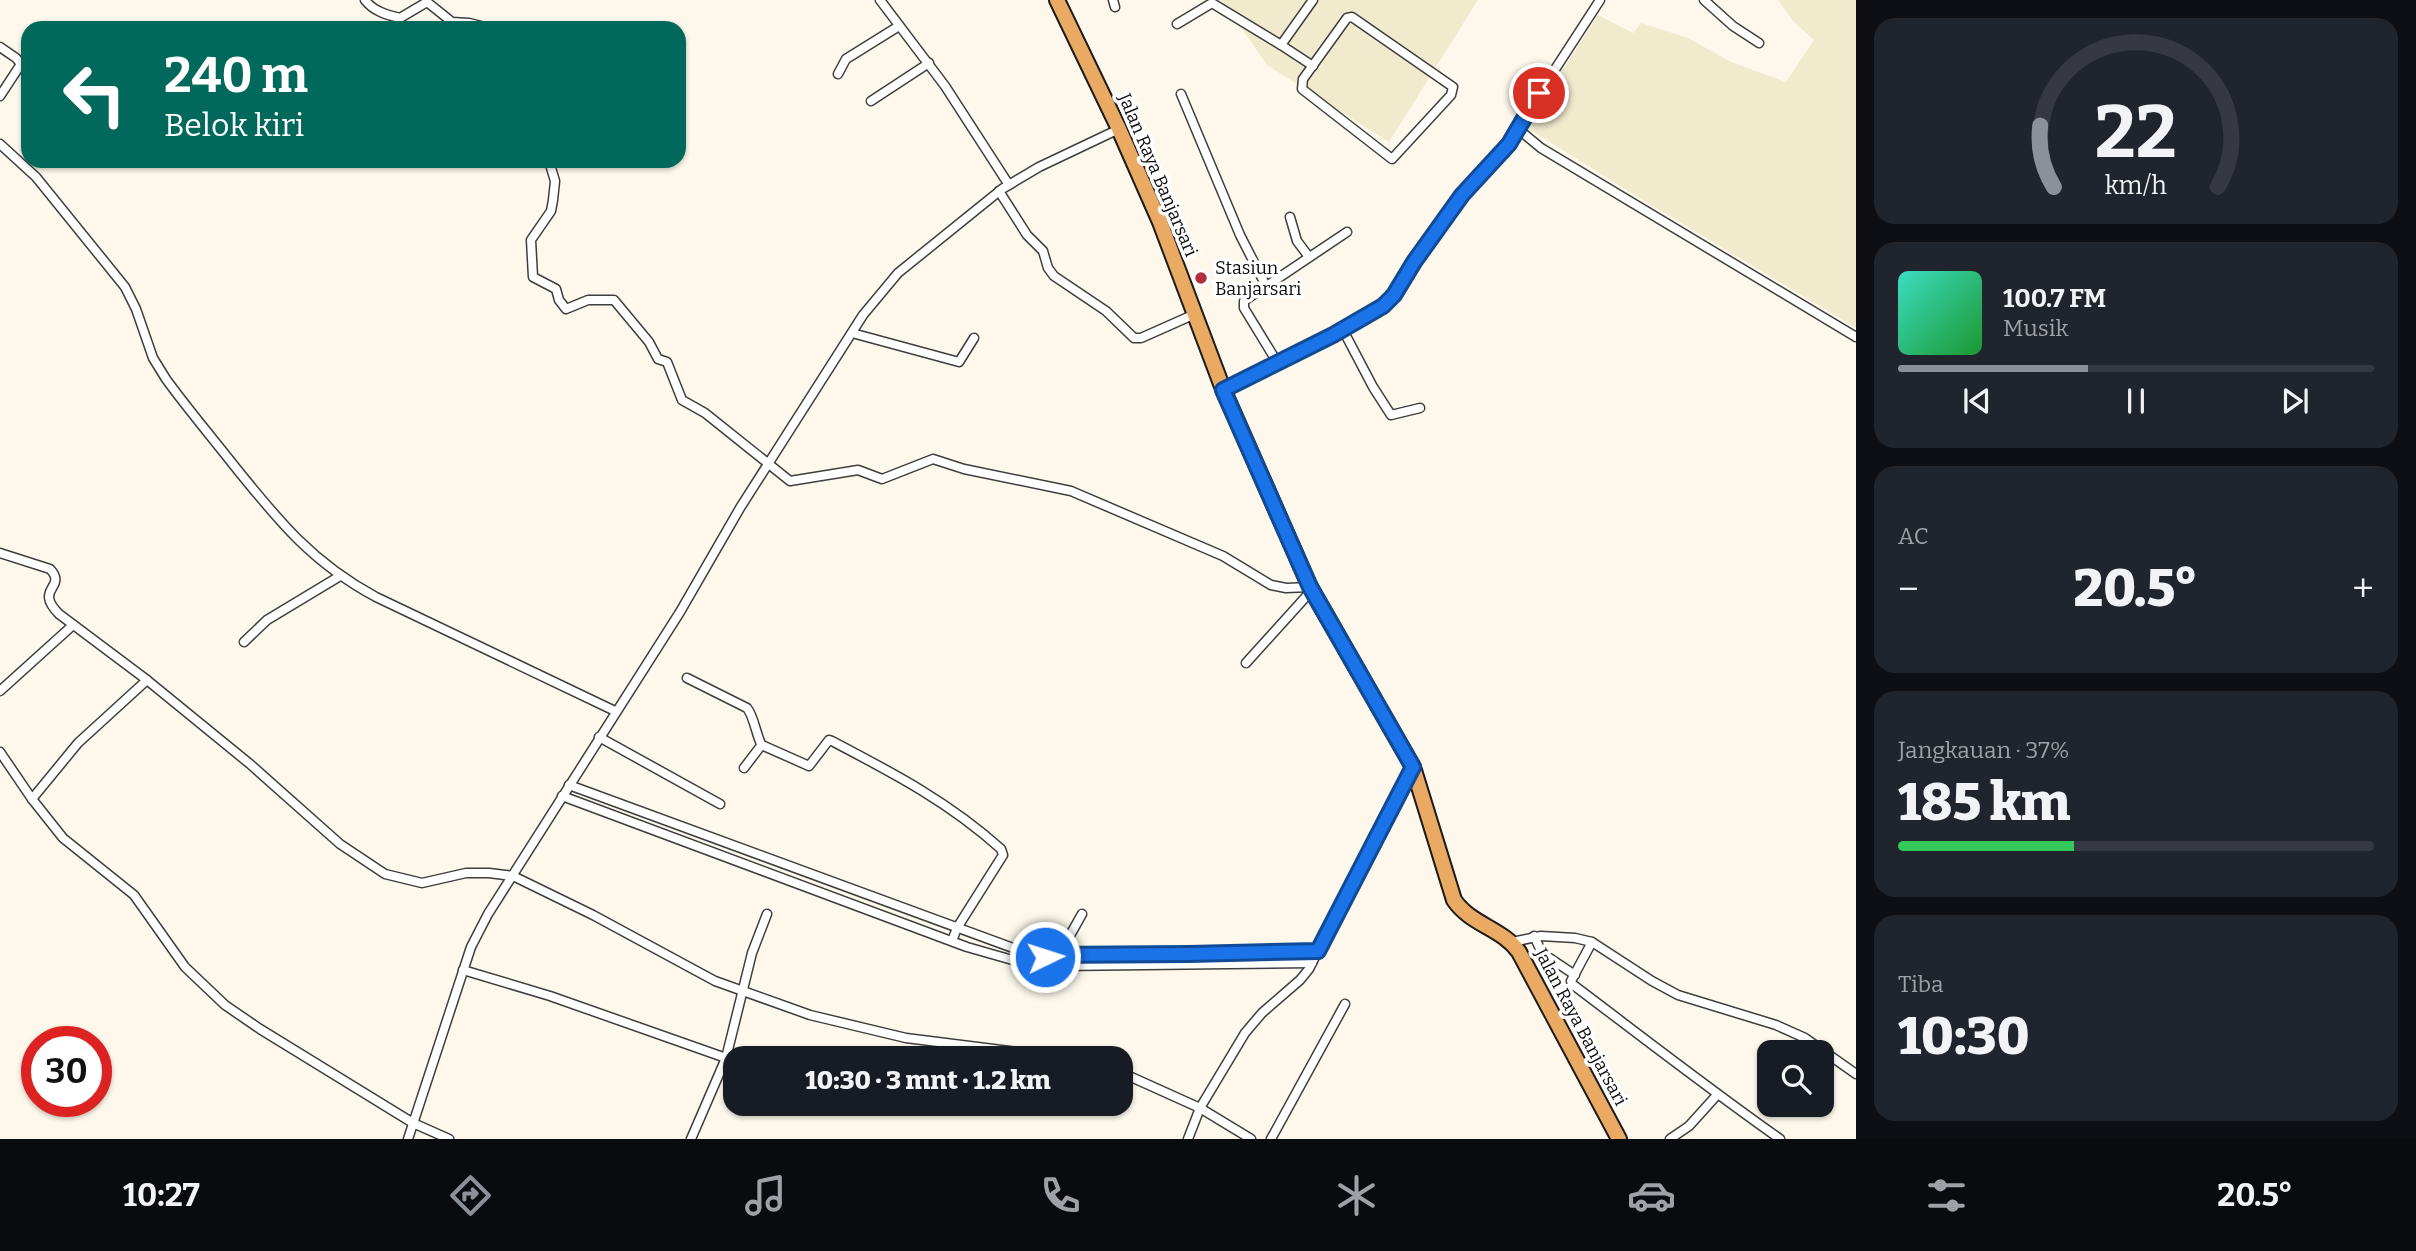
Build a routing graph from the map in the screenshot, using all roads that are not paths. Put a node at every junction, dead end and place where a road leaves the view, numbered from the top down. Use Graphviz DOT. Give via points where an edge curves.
graph roads {
  1 [pos="365,0"];
  2 [pos="880,0"];
  3 [pos="1057,0"];
  4 [pos="1313,0"];
  5 [pos="1704,0"];
  6 [pos="1596,2"];
  7 [pos="451,21"];
  8 [pos="1177,24"];
  9 [pos="899,26"];
  10 [pos="1759,43"];
  11 [pos="1281,45"];
  12 [pos="0,47"];
  13 [pos="929,63"];
  14 [pos="1313,66"];
  15 [pos="838,74"];
  16 [pos="1181,94"];
  17 [pos="0,96"];
  18 [pos="871,101"];
  19 [pos="1119,128"];
  20 [pos="1517,128"];
  21 [pos="0,144"];
  22 [pos="21,163"];
  23 [pos="26,168"];
  24 [pos="551,168"];
  25 [pos="1009,184"];
  26 [pos="999,191"];
  27 [pos="1290,217"];
  28 [pos="1347,232"];
  29 [pos="1309,257"];
  30 [pos="1265,286"];
  31 [pos="1195,314"];
  32 [pos="1343,330"];
  33 [pos="852,333"];
  34 [pos="1856,337"];
  35 [pos="974,338"];
  36 [pos="1277,362"];
  37 [pos="1223,390"];
  38 [pos="1420,408"];
  39 [pos="768,464"];
  40 [pos="0,553"];
  41 [pos="340,576"];
  42 [pos="1311,588"];
  43 [pos="73,625"];
  44 [pos="244,642"];
  45 [pos="1246,663"];
  46 [pos="687,678"];
  47 [pos="147,680"];
  48 [pos="0,691"];
  49 [pos="615,711"];
  50 [pos="599,737"];
  51 [pos="762,746"];
  52 [pos="0,752"];
  53 [pos="1413,767"];
  54 [pos="744,768"];
  55 [pos="569,785"];
  56 [pos="562,796"];
  57 [pos="32,799"];
  58 [pos="720,804"];
  59 [pos="672,830"];
  60 [pos="785,871"];
  61 [pos="513,876"];
  62 [pos="887,910"];
  63 [pos="767,914"];
  64 [pos="1082,914"];
  65 [pos="955,935"];
  66 [pos="1534,936"];
  67 [pos="1512,942"];
  68 [pos="1592,942"];
  69 [pos="990,947"];
  70 [pos="1059,955"];
  71 [pos="1315,957"];
  72 [pos="1044,959"];
  73 [pos="1126,960"];
  74 [pos="463,970"];
  75 [pos="1573,978"];
  76 [pos="741,991"];
  77 [pos="1345,1004"];
  78 [pos="729,1046"];
  79 [pos="970,1046"];
  80 [pos="723,1057"];
  81 [pos="723,1065"];
  82 [pos="1856,1074"];
  83 [pos="1133,1078"];
  84 [pos="1717,1095"];
  85 [pos="1200,1108"];
  86 [pos="413,1123"];
  87 [pos="408,1139"];
  88 [pos="449,1139"];
  89 [pos="691,1139"];
  90 [pos="1188,1139"];
  91 [pos="1251,1139"];
  92 [pos="1271,1139"];
  93 [pos="1619,1139"];
  94 [pos="1670,1139"];
  95 [pos="1780,1139"];
  1 -- 7 [label="street" via="385,15 400,18 427,2"];
  2 -- 9 [label="street"];
  3 -- 19 [label="highway, Jalan Raya Banjarsari"];
  4 -- 11 [label="street"];
  5 -- 10 [label="street"];
  6 -- 20 [label="street"];
  8 -- 11 [label="street" via="1212,3"];
  9 -- 13 [label="street"];
  9 -- 15 [label="street" via="846,59"];
  11 -- 14 [label="street"];
  12 -- 17 [label="street" via="20,64"];
  13 -- 18 [label="street"];
  13 -- 25 [label="street"];
  14 -- 14 [label="street" via="1302,89 1390,159 1454,91 1352,17"];
  16 -- 30 [label="street"];
  19 -- 25 [label="street"];
  19 -- 31 [label="highway, Jalan Raya Banjarsari"];
  20 -- 32 [label="street" via="1497,160 1462,195 1394,295"];
  20 -- 34 [label="street" via="1541,148"];
  21 -- 22 [label="street"];
  23 -- 41 [label="street" via="121,281 153,358 186,406 285,528"];
  24 -- 39 [label="street" via="555,181 551,211 531,240 533,277 556,289 566,309 588,300 614,300 658,359 667,362 682,400"];
  25 -- 26 [label="street"];
  26 -- 31 [label="street" via="1043,251 1054,276 1106,311 1134,338"];
  26 -- 33 [label="street" via="898,273"];
  27 -- 29 [label="street" via="1297,241"];
  28 -- 29 [label="street"];
  29 -- 30 [label="street"];
  30 -- 36 [label="street" via="1244,301 1244,308"];
  31 -- 37 [label="highway, Jalan Raya Banjarsari"];
  32 -- 36 [label="street"];
  32 -- 38 [label="street" via="1391,415"];
  33 -- 35 [label="street" via="959,362"];
  33 -- 39 [label="street"];
  36 -- 37 [label="street"];
  37 -- 42 [label="highway, Jalan Raya Banjarsari"];
  39 -- 42 [label="street" via="790,481 858,470 882,479 933,459 1071,491 1223,556 1271,585"];
  39 -- 49 [label="street"];
  40 -- 43 [label="street" via="50,569 56,580 48,597 52,607"];
  41 -- 44 [label="street" via="267,620"];
  41 -- 49 [label="street" via="455,637"];
  42 -- 45 [label="street"];
  42 -- 53 [label="highway, Jalan Raya Banjarsari"];
  43 -- 47 [label="street"];
  43 -- 48 [label="street"];
  46 -- 51 [label="street" via="751,711"];
  47 -- 57 [label="street" via="78,743"];
  47 -- 61 [label="street" via="340,844 385,874 422,883 466,873"];
  49 -- 50 [label="street"];
  50 -- 55 [label="street"];
  50 -- 58 [label="street"];
  51 -- 54 [label="street"];
  51 -- 65 [label="street" via="809,766 832,741 961,815 1000,849 1002,859"];
  52 -- 57 [label="street"];
  53 -- 67 [label="highway, Jalan Raya Banjarsari" via="1454,900 1467,915"];
  53 -- 71 [label="street"];
  55 -- 56 [label="street"];
  55 -- 59 [label="street"];
  56 -- 59 [label="street"];
  56 -- 61 [label="street"];
  57 -- 86 [label="street" via="63,838 134,895 185,967 225,1005"];
  59 -- 60 [label="street"];
  59 -- 60 [label="street"];
  60 -- 62 [label="street"];
  60 -- 62 [label="street"];
  61 -- 74 [label="street" via="488,914"];
  61 -- 76 [label="street"];
  62 -- 65 [label="street"];
  62 -- 65 [label="street"];
  63 -- 76 [label="street"];
  64 -- 70 [label="street"];
  65 -- 69 [label="street"];
  65 -- 69 [label="street"];
  66 -- 67 [label="street"];
  66 -- 68 [label="street"];
  66 -- 75 [label="street" via="1542,953"];
  67 -- 93 [label="highway, Jalan Raya Banjarsari"];
  68 -- 75 [label="street"];
  68 -- 82 [label="street" via="1678,995 1805,1038"];
  69 -- 72 [label="street"];
  69 -- 72 [label="street" via="1016,961"];
  70 -- 72 [label="street"];
  70 -- 73 [label="street"];
  71 -- 73 [label="street"];
  71 -- 73 [label="street"];
  71 -- 85 [label="street" via="1300,980 1245,1033"];
  72 -- 73 [label="street"];
  74 -- 80 [label="street"];
  74 -- 86 [label="street"];
  75 -- 84 [label="street"];
  76 -- 78 [label="street"];
  76 -- 79 [label="street" via="810,1015 906,1038"];
  77 -- 92 [label="street"];
  81 -- 89 [label="street"];
  83 -- 85 [label="street"];
  84 -- 94 [label="street"];
  84 -- 95 [label="street"];
  85 -- 90 [label="street"];
  85 -- 91 [label="street"];
  86 -- 87 [label="street"];
  86 -- 88 [label="street"];
}
